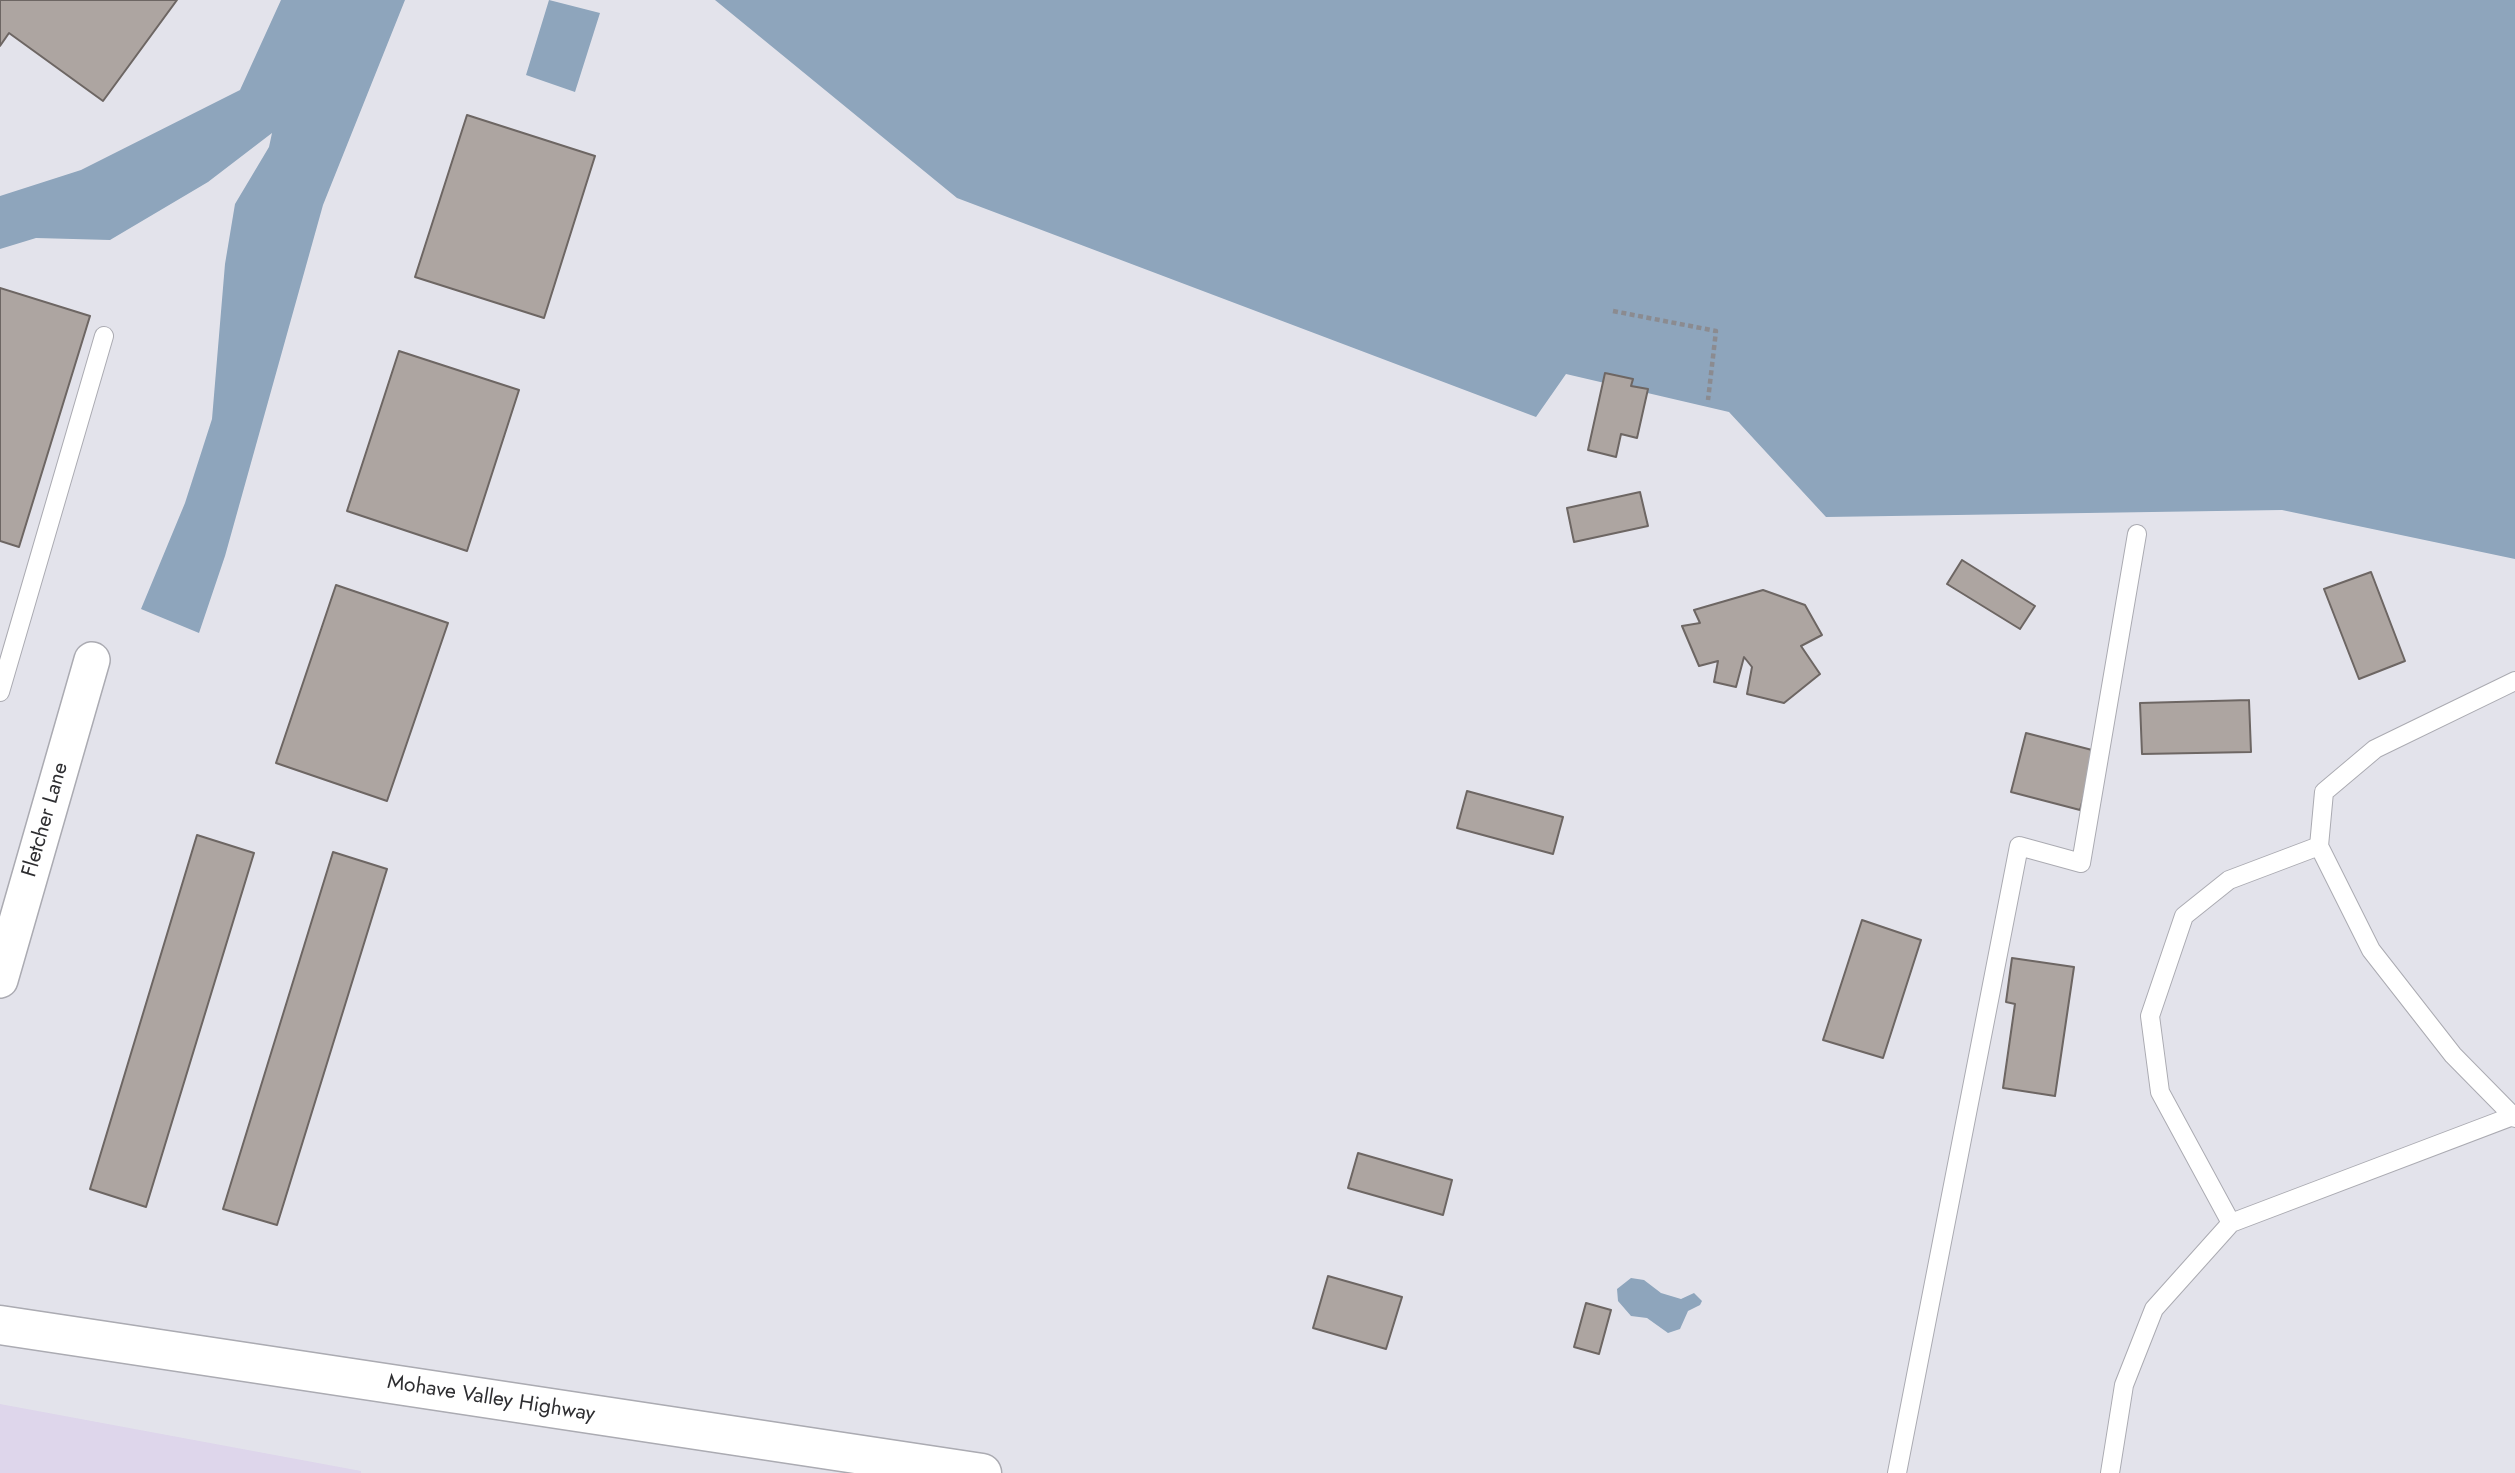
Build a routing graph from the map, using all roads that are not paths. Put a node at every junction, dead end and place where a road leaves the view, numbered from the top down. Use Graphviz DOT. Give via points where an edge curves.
graph roads {
  1 [pos="104,336"];
  2 [pos="2137,534"];
  3 [pos="92,660"];
  4 [pos="2515,681"];
  5 [pos="0,692"];
  6 [pos="2319,846"];
  7 [pos="0,980"];
  8 [pos="2514,1117"];
  9 [pos="2231,1223"];
  10 [pos="0,1325"];
  11 [pos="982,1473"];
  12 [pos="1897,1473"];
  13 [pos="2110,1473"];
  1 -- 5 [label="lane"];
  2 -- 12 [label="lane" via="2081,863 2019,846"];
  3 -- 7 [label="street, Fletcher Lane"];
  4 -- 6 [label="lane" via="2365,757 2324,792"];
  6 -- 8 [label="lane" via="2371,950 2453,1055"];
  6 -- 9 [label="lane" via="2229,880 2184,916 2150,1016 2160,1092"];
  8 -- 9 [label="lane"];
  9 -- 13 [label="lane" via="2154,1309 2124,1385"];
  10 -- 11 [label="highway, Mohave Valley Highway"];
}
